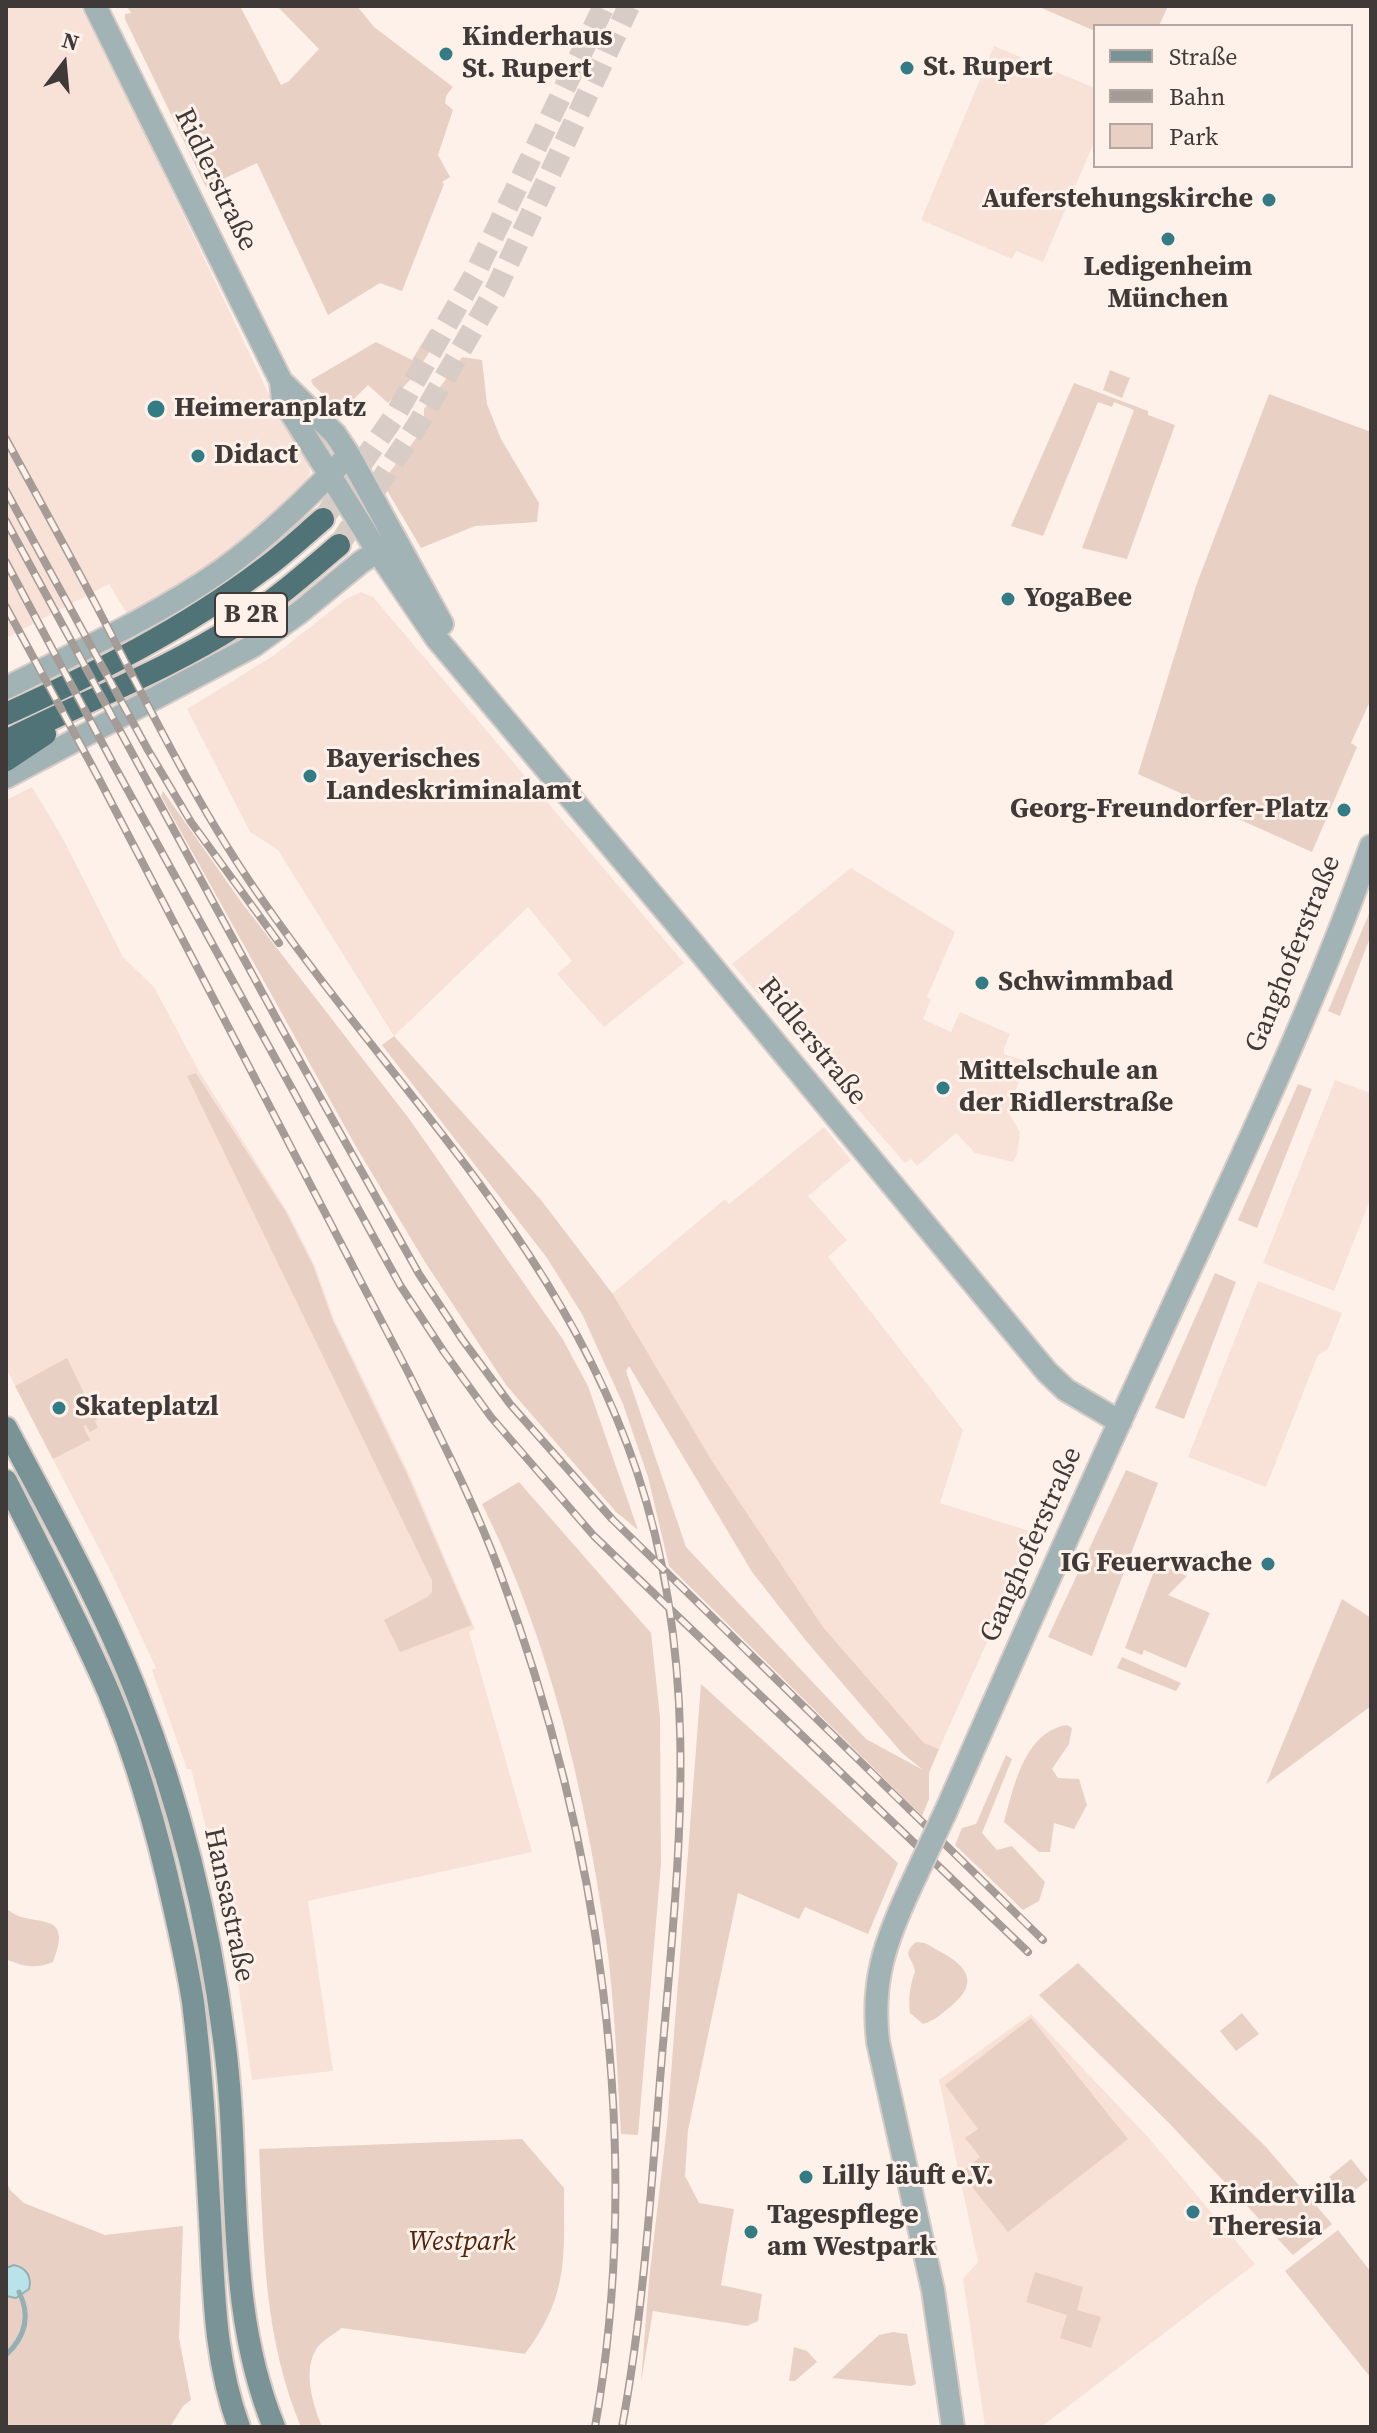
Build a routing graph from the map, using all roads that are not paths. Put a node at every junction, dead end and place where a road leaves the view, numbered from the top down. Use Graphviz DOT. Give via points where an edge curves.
graph roads {
  1 [pos="95,6"];
  2 [pos="281,381"];
  3 [pos="349,455"];
  4 [pos="330,474"];
  5 [pos="323,519"];
  6 [pos="339,545"];
  7 [pos="387,546"];
  8 [pos="96,642"];
  9 [pos="6,672"];
  10 [pos="6,688"];
  11 [pos="65,713"];
  12 [pos="6,714"];
  13 [pos="6,741"];
  14 [pos="6,760"];
  15 [pos="6,777"];
  16 [pos="1371,846"];
  17 [pos="1120,1422"];
  18 [pos="6,1428"];
  19 [pos="6,1481"];
  20 [pos="239,2427"];
  21 [pos="274,2427"];
  22 [pos="953,2427"];
  1 -- 2 [label="street, Ridlerstraße"];
  2 -- 3 [label="street, Ridlerstraße"];
  2 -- 4 [label="street, Ridlerstraße" via="283,400"];
  3 -- 4 [label="street"];
  3 -- 7 [label="street, Ridlerstraße"];
  4 -- 7 [label="street, Ridlerstraße"];
  4 -- 8 [label="street" via="273,530 220,571"];
  5 -- 12 [label="highway, B 2R" via="264,569 198,614 79,681"];
  6 -- 11 [label="highway, B 2R" via="237,625"];
  7 -- 15 [label="street" via="253,646"];
  7 -- 17 [label="street, Ridlerstraße" via="437,639 1047,1372 1066,1390"];
  8 -- 9 [label="street"];
  8 -- 10 [label="street"];
  11 -- 13 [label="highway, B 2R"];
  11 -- 14 [label="highway" via="39,739"];
  16 -- 17 [label="street, Ganghoferstraße" via="1288,1050"];
  17 -- 22 [label="street, Ganghoferstraße, bridge" via="881,1958 878,2042 933,2290"];
  18 -- 21 [label="main road, Hansastraße" via="121,1655 185,1842 225,2040 244,2328"];
  19 -- 20 [label="main road, Hansastraße" via="109,1694 163,1860 192,1998 216,2331"];
}
